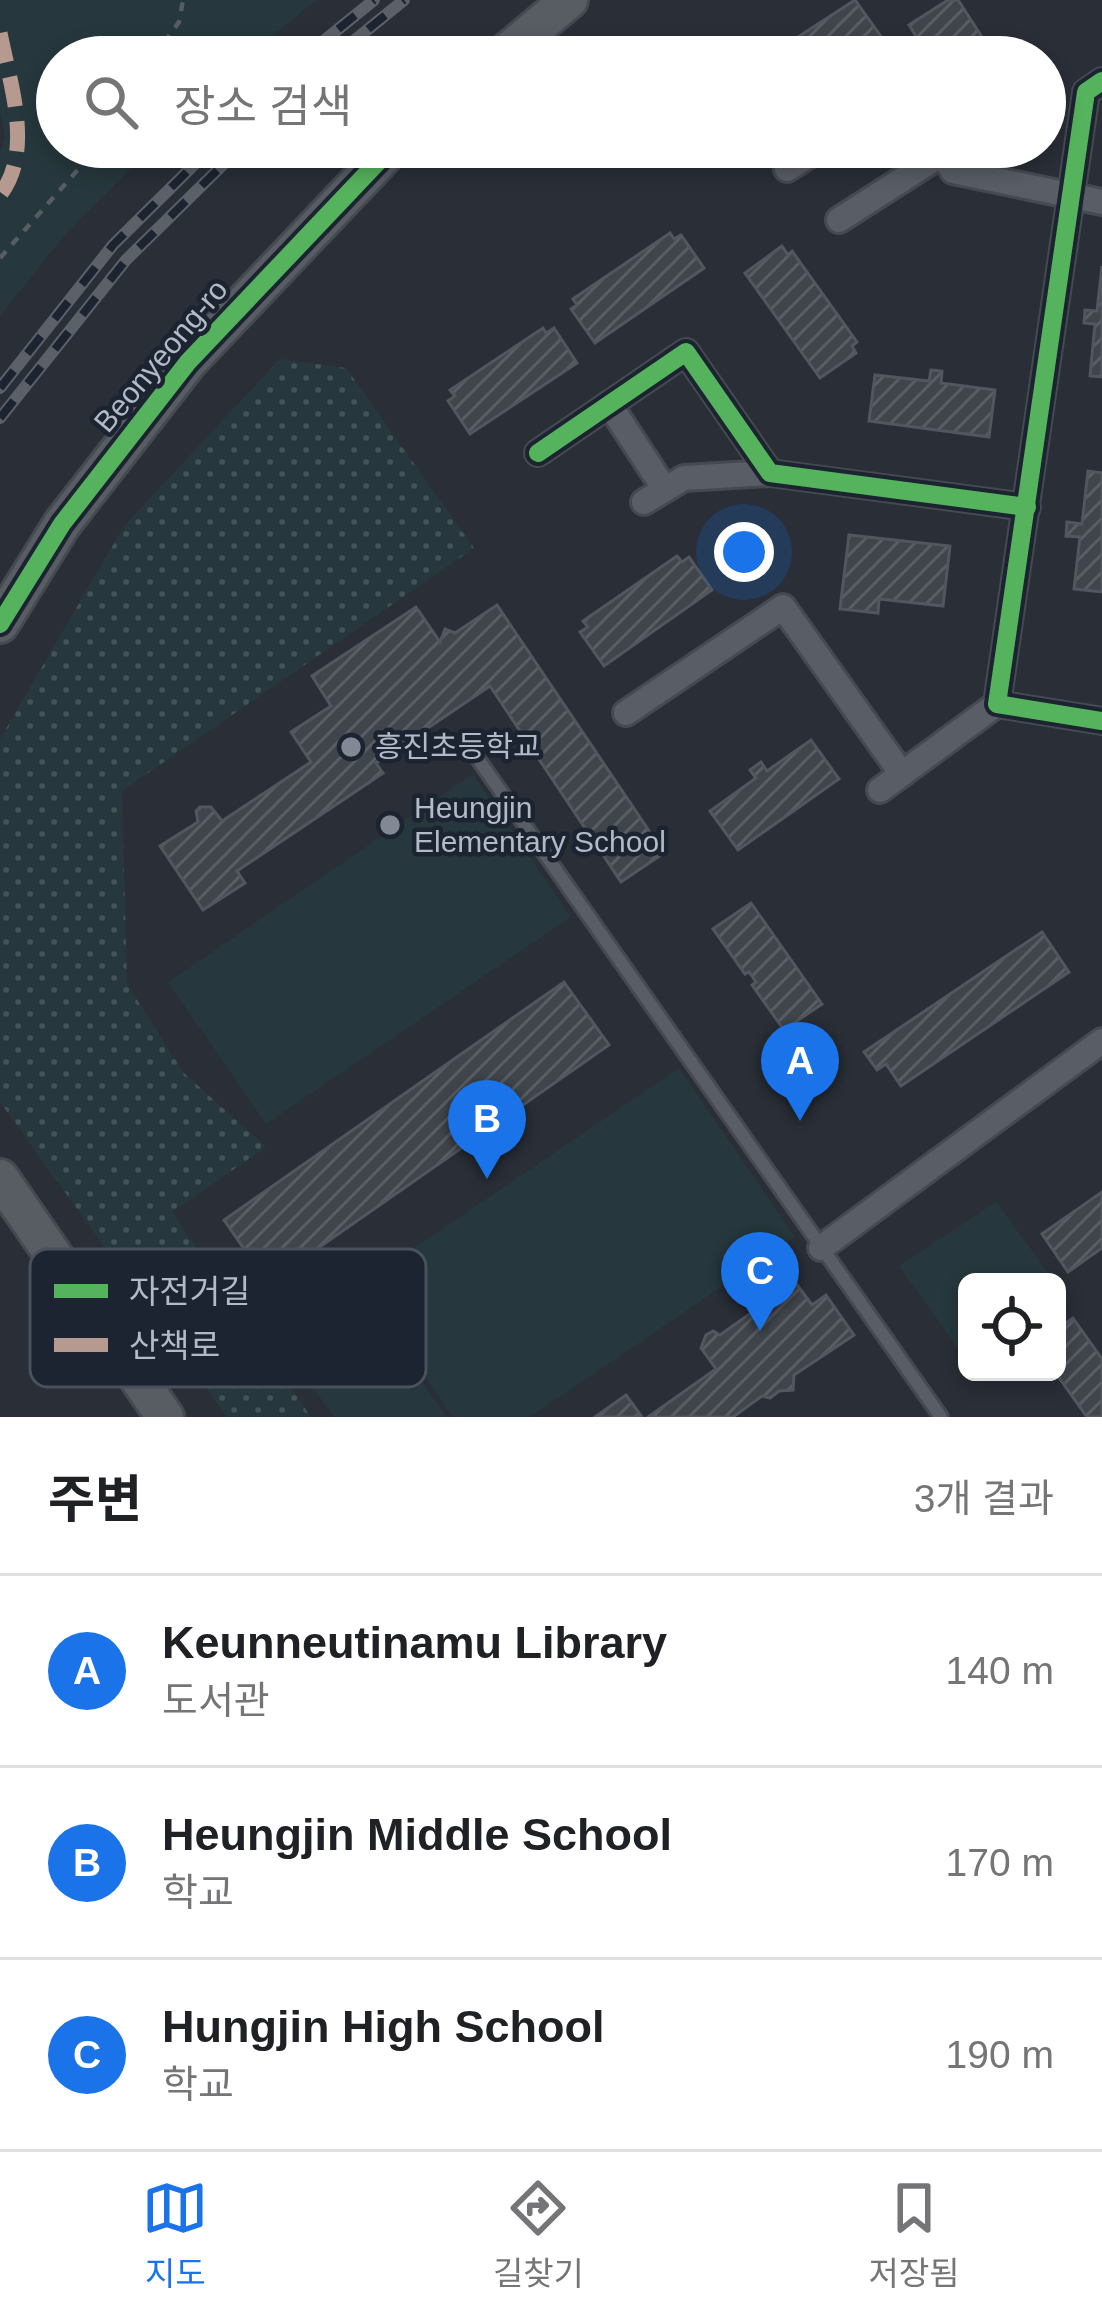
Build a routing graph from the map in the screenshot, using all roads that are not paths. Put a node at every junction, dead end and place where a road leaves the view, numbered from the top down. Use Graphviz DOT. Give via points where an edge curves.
graph roads {
  1 [pos="569,0"];
  2 [pos="526,36"];
  3 [pos="1102,82"];
  4 [pos="368,168"];
  5 [pos="790,168"];
  6 [pos="914,168"];
  7 [pos="950,168"];
  8 [pos="787,170"];
  9 [pos="1073,196"];
  10 [pos="1102,202"];
  11 [pos="838,220"];
  12 [pos="609,404"];
  13 [pos="538,453"];
  14 [pos="770,472"];
  15 [pos="1027,507"];
  16 [pos="5,611"];
  17 [pos="0,655"];
  18 [pos="998,704"];
  19 [pos="626,713"];
  20 [pos="1102,721"];
  21 [pos="466,742"];
  22 [pos="902,774"];
  23 [pos="880,790"];
  24 [pos="1102,1040"];
  25 [pos="0,1178"];
  26 [pos="0,1231"];
  27 [pos="39,1238"];
  28 [pos="821,1248"];
  29 [pos="47,1249"];
  30 [pos="144,1387"];
  31 [pos="165,1417"];
  32 [pos="941,1417"];
  1 -- 2 [label="street"];
  3 -- 9 [label="street" via="1086,92"];
  4 -- 16 [label="street, Beonyeong-ro" via="188,362"];
  5 -- 8 [label="street"];
  6 -- 11 [label="street"];
  7 -- 9 [label="street"];
  9 -- 10 [label="street"];
  9 -- 15 [label="street"];
  12 -- 13 [label="street"];
  12 -- 14 [label="street" via="654,495 684,478"];
  12 -- 14 [label="street" via="686,352"];
  14 -- 15 [label="street"];
  15 -- 18 [label="street"];
  16 -- 17 [label="street, Beonyeong-ro"];
  18 -- 20 [label="street"];
  18 -- 22 [label="street"];
  19 -- 22 [label="street" via="782,607"];
  21 -- 28 [label="lane"];
  22 -- 23 [label="street"];
  24 -- 28 [label="street"];
  25 -- 27 [label="street"];
  26 -- 27 [label="street"];
  27 -- 29 [label="street"];
  28 -- 32 [label="lane"];
  30 -- 31 [label="street"];
}
